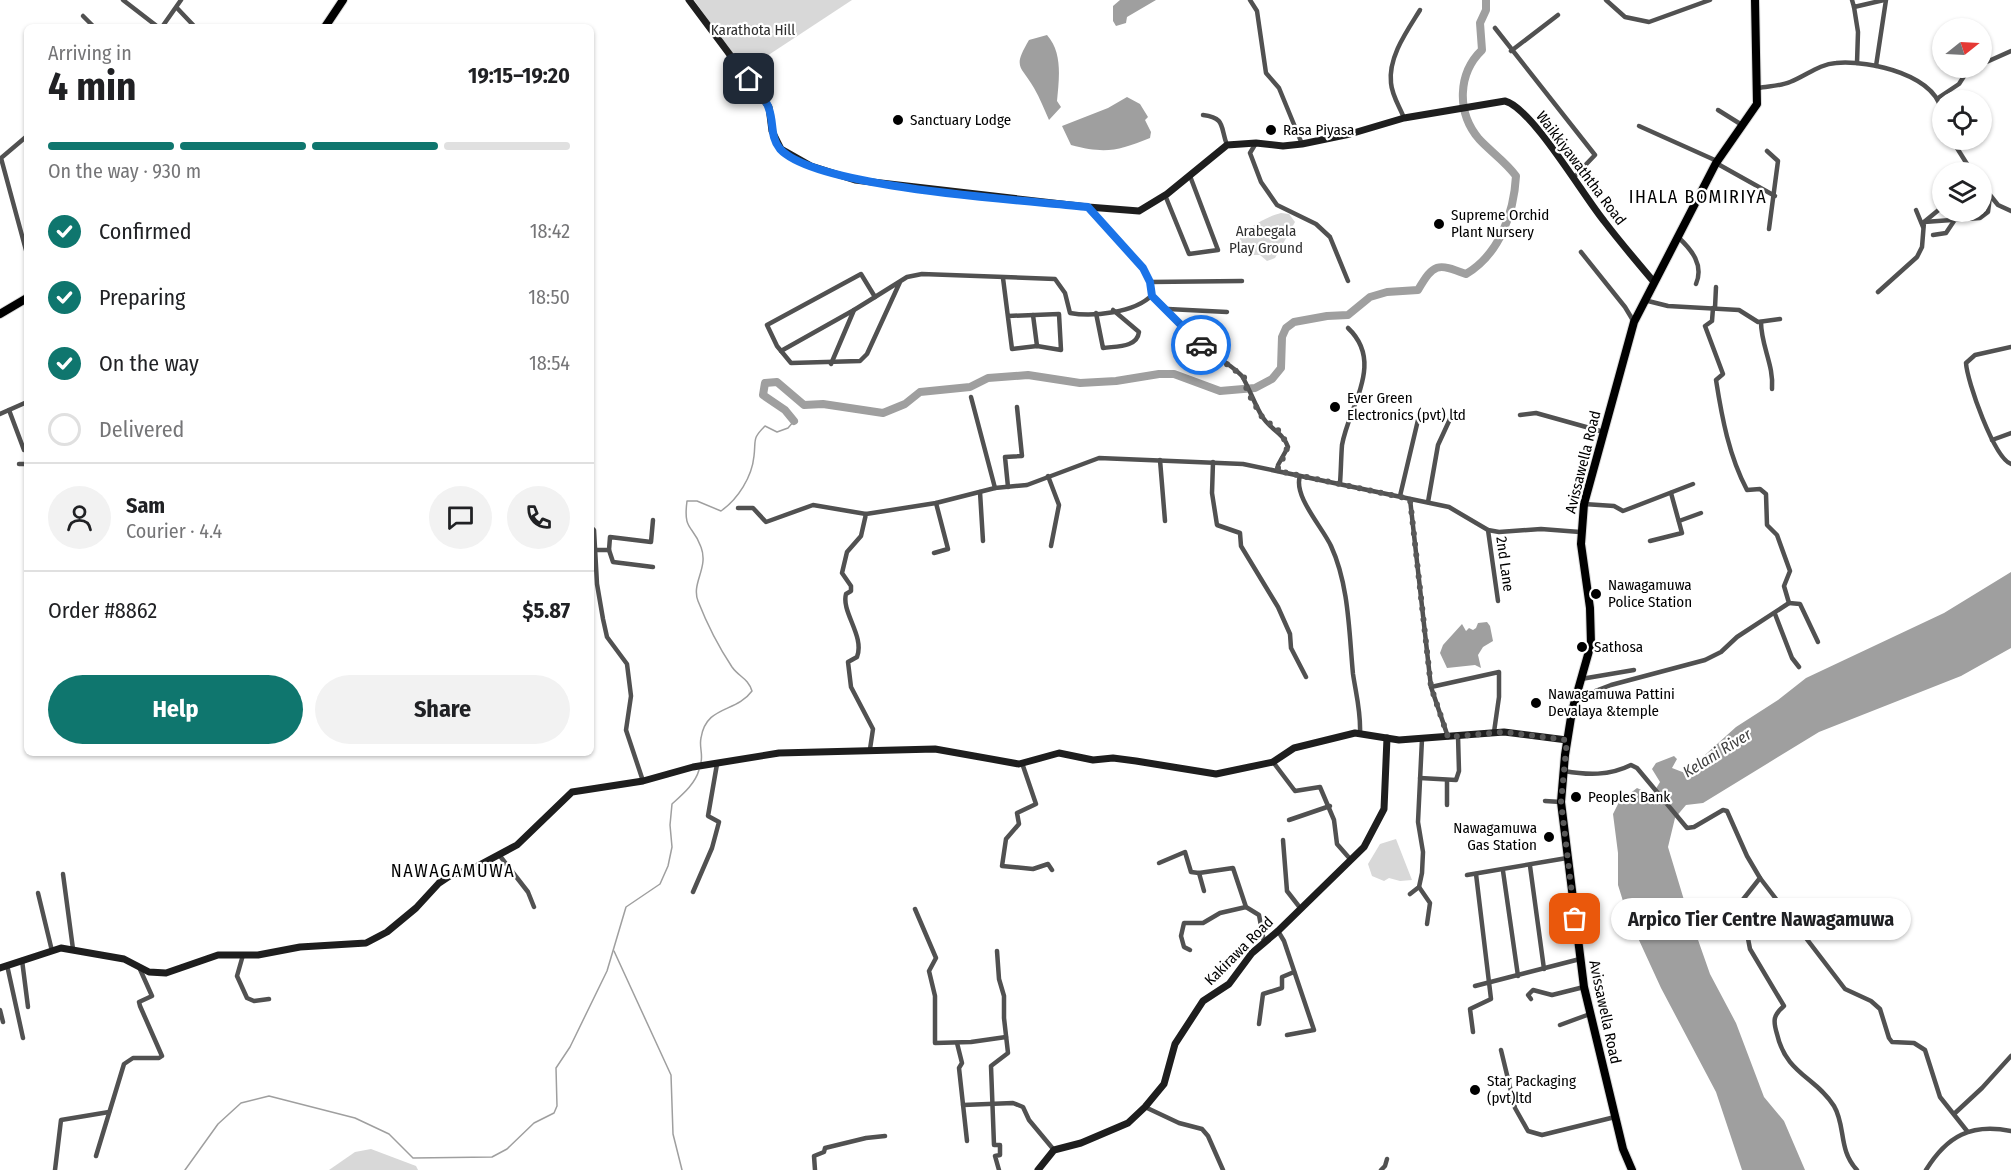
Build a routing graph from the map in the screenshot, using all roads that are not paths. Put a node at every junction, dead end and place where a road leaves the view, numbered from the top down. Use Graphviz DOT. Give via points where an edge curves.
graph roads {
  1 [pos="123,0"];
  2 [pos="181,0"];
  3 [pos="343,0"];
  4 [pos="689,0"];
  5 [pos="1250,0"];
  6 [pos="1606,0"];
  7 [pos="1710,0"];
  8 [pos="1755,0"];
  9 [pos="1852,0"];
  10 [pos="1885,0"];
  11 [pos="1854,7"];
  12 [pos="177,8"];
  13 [pos="1420,10"];
  14 [pos="1558,15"];
  15 [pos="83,16"];
  16 [pos="91,24"];
  17 [pos="156,24"];
  18 [pos="163,24"];
  19 [pos="192,24"];
  20 [pos="327,24"];
  21 [pos="1495,28"];
  22 [pos="1512,51"];
  23 [pos="2011,51"];
  24 [pos="1992,60"];
  25 [pos="1857,63"];
  26 [pos="1876,66"];
  27 [pos="1963,78"];
  28 [pos="1758,88"];
  29 [pos="1950,90"];
  30 [pos="1932,91"];
  31 [pos="1718,110"];
  32 [pos="1203,115"];
  33 [pos="1404,118"];
  34 [pos="1742,125"];
  35 [pos="1639,126"];
  36 [pos="24,139"];
  37 [pos="1256,143"];
  38 [pos="1302,144"];
  39 [pos="1227,145"];
  40 [pos="1767,151"];
  41 [pos="1717,162"];
  42 [pos="1190,176"];
  43 [pos="1573,177"];
  44 [pos="1165,195"];
  45 [pos="1775,196"];
  46 [pos="1992,198"];
  47 [pos="1088,207"];
  48 [pos="1916,210"];
  49 [pos="2011,211"];
  50 [pos="1932,216"];
  51 [pos="1937,222"];
  52 [pos="1954,222"];
  53 [pos="1923,225"];
  54 [pos="1769,229"];
  55 [pos="1933,235"];
  56 [pos="1678,237"];
  57 [pos="24,243"];
  58 [pos="1581,252"];
  59 [pos="1003,278"];
  60 [pos="1242,281"];
  61 [pos="1348,281"];
  62 [pos="900,282"];
  63 [pos="1150,282"];
  64 [pos="1654,282"];
  65 [pos="1696,284"];
  66 [pos="1716,287"];
  67 [pos="1878,292"];
  68 [pos="1152,296"];
  69 [pos="875,297"];
  70 [pos="24,300"];
  71 [pos="1644,300"];
  72 [pos="1714,308"];
  73 [pos="1168,309"];
  74 [pos="854,310"];
  75 [pos="1113,310"];
  76 [pos="1227,312"];
  77 [pos="1070,313"];
  78 [pos="1096,313"];
  79 [pos="0,314"];
  80 [pos="1059,314"];
  81 [pos="1033,315"];
  82 [pos="1008,316"];
  83 [pos="1780,319"];
  84 [pos="1634,322"];
  85 [pos="1761,322"];
  86 [pos="1348,328"];
  87 [pos="1036,346"];
  88 [pos="2011,347"];
  89 [pos="781,351"];
  90 [pos="831,364"];
  91 [pos="1772,388"];
  92 [pos="971,397"];
  93 [pos="24,403"];
  94 [pos="1017,407"];
  95 [pos="9,410"];
  96 [pos="0,414"];
  97 [pos="1520,415"];
  98 [pos="1450,419"];
  99 [pos="1418,420"];
  100 [pos="1604,432"];
  101 [pos="2011,433"];
  102 [pos="1992,440"];
  103 [pos="24,450"];
  104 [pos="1161,460"];
  105 [pos="1213,462"];
  106 [pos="24,464"];
  107 [pos="2011,464"];
  108 [pos="19,465"];
  109 [pos="1278,471"];
  110 [pos="1048,476"];
  111 [pos="1300,476"];
  112 [pos="1340,483"];
  113 [pos="1693,484"];
  114 [pos="1008,487"];
  115 [pos="994,489"];
  116 [pos="980,492"];
  117 [pos="1671,493"];
  118 [pos="1400,496"];
  119 [pos="1410,499"];
  120 [pos="1428,502"];
  121 [pos="936,504"];
  122 [pos="1584,504"];
  123 [pos="738,508"];
  124 [pos="1701,513"];
  125 [pos="866,514"];
  126 [pos="653,520"];
  127 [pos="1165,521"];
  128 [pos="1678,521"];
  129 [pos="1488,530"];
  130 [pos="594,531"];
  131 [pos="1580,532"];
  132 [pos="983,541"];
  133 [pos="1650,541"];
  134 [pos="1051,546"];
  135 [pos="595,550"];
  136 [pos="609,550"];
  137 [pos="934,553"];
  138 [pos="653,567"];
  139 [pos="1498,602"];
  140 [pos="1789,603"];
  141 [pos="1775,614"];
  142 [pos="1818,642"];
  143 [pos="1799,667"];
  144 [pos="1634,670"];
  145 [pos="1306,677"];
  146 [pos="1581,679"];
  147 [pos="1431,687"];
  148 [pos="1576,694"];
  149 [pos="1494,732"];
  150 [pos="1360,733"];
  151 [pos="1458,736"];
  152 [pos="1448,737"];
  153 [pos="1387,738"];
  154 [pos="1422,739"];
  155 [pos="1567,740"];
  156 [pos="870,749"];
  157 [pos="1273,762"];
  158 [pos="1022,763"];
  159 [pos="717,764"];
  160 [pos="1563,771"];
  161 [pos="1420,778"];
  162 [pos="643,781"];
  163 [pos="1447,781"];
  164 [pos="1545,801"];
  165 [pos="1561,802"];
  166 [pos="1447,805"];
  167 [pos="1330,806"];
  168 [pos="1289,820"];
  169 [pos="1283,840"];
  170 [pos="500,856"];
  171 [pos="1567,858"];
  172 [pos="1352,861"];
  173 [pos="1159,863"];
  174 [pos="1530,866"];
  175 [pos="1052,870"];
  176 [pos="1503,871"];
  177 [pos="1199,873"];
  178 [pos="63,874"];
  179 [pos="1476,874"];
  180 [pos="1467,875"];
  181 [pos="1760,878"];
  182 [pos="1419,887"];
  183 [pos="1204,891"];
  184 [pos="693,892"];
  185 [pos="38,893"];
  186 [pos="1410,894"];
  187 [pos="534,907"];
  188 [pos="1246,907"];
  189 [pos="915,909"];
  190 [pos="1301,909"];
  191 [pos="1427,924"];
  192 [pos="1278,931"];
  193 [pos="1264,942"];
  194 [pos="73,949"];
  195 [pos="1190,950"];
  196 [pos="52,951"];
  197 [pos="997,951"];
  198 [pos="243,955"];
  199 [pos="1580,959"];
  200 [pos="22,960"];
  201 [pos="4,967"];
  202 [pos="139,967"];
  203 [pos="1544,969"];
  204 [pos="1294,972"];
  205 [pos="1518,976"];
  206 [pos="1490,983"];
  207 [pos="1475,986"];
  208 [pos="1584,987"];
  209 [pos="1548,994"];
  210 [pos="1540,997"];
  211 [pos="269,999"];
  212 [pos="1531,999"];
  213 [pos="28,1007"];
  214 [pos="0,1010"];
  215 [pos="1590,1014"];
  216 [pos="3,1022"];
  217 [pos="1259,1024"];
  218 [pos="1560,1025"];
  219 [pos="1473,1032"];
  220 [pos="1287,1035"];
  221 [pos="1006,1037"];
  222 [pos="23,1038"];
  223 [pos="957,1043"];
  224 [pos="1501,1050"];
  225 [pos="2011,1056"];
  226 [pos="994,1103"];
  227 [pos="963,1105"];
  228 [pos="1145,1107"];
  229 [pos="109,1112"];
  230 [pos="1954,1114"];
  231 [pos="1615,1117"];
  232 [pos="1966,1131"];
  233 [pos="2011,1131"];
  234 [pos="885,1136"];
  235 [pos="967,1141"];
  236 [pos="1054,1150"];
  237 [pos="96,1156"];
  238 [pos="1387,1159"];
  239 [pos="55,1170"];
  240 [pos="815,1170"];
  241 [pos="999,1170"];
  242 [pos="1038,1170"];
  243 [pos="1223,1170"];
  244 [pos="1381,1170"];
  245 [pos="1632,1170"];
  246 [pos="1857,1170"];
  247 [pos="1926,1170"];
  1 -- 17 [label="street"];
  2 -- 12 [label="street"];
  3 -- 20 [label="main road"];
  4 -- 47 [label="street" via="769,106 772,131 781,149 797,160 855,180"];
  5 -- 38 [label="street" via="1257,11 1266,73 1279,88"];
  6 -- 7 [label="street" via="1625,17 1649,22"];
  8 -- 28 [label="main road, Avissawella Road"];
  9 -- 11 [label="street"];
  10 -- 11 [label="street"];
  10 -- 26 [label="street"];
  11 -- 25 [label="street"];
  12 -- 18 [label="street"];
  12 -- 19 [label="street"];
  13 -- 33 [label="street" via="1400,43 1391,74"];
  14 -- 22 [label="street"];
  15 -- 16 [label="street"];
  21 -- 22 [label="street"];
  22 -- 43 [label="street" via="1595,155"];
  23 -- 24 [label="street"];
  25 -- 26 [label="street"];
  25 -- 28 [label="street" via="1835,63 1787,84"];
  26 -- 30 [label="street"];
  27 -- 29 [label="street"];
  28 -- 34 [label="main road, Avissawella Road" via="1757,104"];
  31 -- 34 [label="street"];
  32 -- 39 [label="street" via="1220,120"];
  33 -- 38 [label="street, Waikkiyawaththa Road"];
  33 -- 43 [label="street, Waikkiyawaththa Road" via="1505,101 1517,106"];
  34 -- 41 [label="main road, Avissawella Road"];
  35 -- 41 [label="street"];
  36 -- 57 [label="street" via="1,158"];
  37 -- 38 [label="street, Waikkiyawaththa Road"];
  37 -- 39 [label="street, Waikkiyawaththa Road"];
  37 -- 61 [label="street" via="1250,153 1268,193 1277,205 1316,224 1330,237"];
  39 -- 42 [label="street"];
  40 -- 45 [label="street" via="1778,161"];
  41 -- 45 [label="street"];
  41 -- 56 [label="main road, Avissawella Road"];
  42 -- 44 [label="street"];
  42 -- 44 [label="street" via="1218,250 1189,254"];
  43 -- 64 [label="street, Waikkiyawaththa Road"];
  44 -- 47 [label="street" via="1139,211"];
  45 -- 54 [label="street"];
  46 -- 49 [label="street"];
  47 -- 63 [label="street" via="1143,268"];
  48 -- 53 [label="street"];
  50 -- 53 [label="street"];
  51 -- 53 [label="street"];
  52 -- 55 [label="street" via="1947,233"];
  53 -- 67 [label="street" via="1922,247 1917,257"];
  56 -- 64 [label="main road, Avissawella Road"];
  56 -- 65 [label="street" via="1698,265 1700,276"];
  58 -- 84 [label="street"];
  59 -- 62 [label="street" via="922,274"];
  59 -- 77 [label="street" via="1055,279 1065,293"];
  59 -- 82 [label="street"];
  60 -- 63 [label="street"];
  62 -- 69 [label="street"];
  62 -- 90 [label="street" via="867,354 860,361"];
  63 -- 68 [label="street"];
  64 -- 71 [label="main road, Avissawella Road"];
  66 -- 72 [label="street"];
  68 -- 73 [label="street"];
  68 -- 75 [label="street"];
  69 -- 74 [label="street"];
  69 -- 89 [label="street" via="861,274 855,275 767,325"];
  70 -- 79 [label="main road"];
  71 -- 72 [label="street" via="1668,306"];
  71 -- 84 [label="main road, Avissawella Road"];
  72 -- 85 [label="street" via="1739,310"];
  72 -- 140 [label="street" via="1712,321 1705,326 1722,366 1723,374 1716,380 1724,427 1734,466 1748,490 1760,489 1766,494 1767,525 1777,535 1790,571 1784,586"];
  73 -- 76 [label="street"];
  73 -- 109 [label="street" via="1195,340 1244,377 1262,417 1286,442 1287,453"];
  74 -- 89 [label="street"];
  74 -- 90 [label="street"];
  75 -- 78 [label="street"];
  75 -- 78 [label="street" via="1138,332 1133,344 1103,348"];
  77 -- 78 [label="street"];
  77 -- 80 [label="street"];
  80 -- 81 [label="street"];
  80 -- 87 [label="street" via="1061,350"];
  81 -- 82 [label="street"];
  81 -- 87 [label="street"];
  82 -- 87 [label="street" via="1012,349"];
  83 -- 85 [label="street"];
  84 -- 100 [label="main road, Avissawella Road"];
  85 -- 91 [label="street" via="1764,348 1774,371"];
  86 -- 112 [label="street" via="1360,339 1366,369 1342,444"];
  88 -- 102 [label="street" via="1975,355 1966,363 1967,379"];
  89 -- 90 [label="street" via="791,363"];
  92 -- 115 [label="street"];
  93 -- 95 [label="street"];
  94 -- 114 [label="street" via="1022,456 1005,458"];
  95 -- 96 [label="street"];
  95 -- 103 [label="street"];
  97 -- 100 [label="street" via="1536,413"];
  98 -- 120 [label="street" via="1438,445"];
  99 -- 118 [label="street"];
  100 -- 122 [label="main road, Avissawella Road"];
  101 -- 102 [label="street"];
  102 -- 107 [label="street" via="2000,455"];
  104 -- 105 [label="street"];
  104 -- 110 [label="street" via="1099,458"];
  104 -- 127 [label="street"];
  105 -- 109 [label="street"];
  105 -- 145 [label="street" via="1217,525 1240,533 1241,546 1278,607"];
  106 -- 108 [label="street"];
  109 -- 111 [label="street"];
  110 -- 114 [label="street" via="1034,483"];
  110 -- 134 [label="street" via="1059,505"];
  111 -- 112 [label="street"];
  111 -- 150 [label="street" via="1299,488 1332,546 1339,573 1351,629 1353,675 1361,709"];
  112 -- 118 [label="street"];
  113 -- 117 [label="street"];
  114 -- 115 [label="street"];
  115 -- 116 [label="street"];
  116 -- 121 [label="street"];
  116 -- 132 [label="street"];
  117 -- 122 [label="street" via="1623,511 1614,506"];
  117 -- 128 [label="street"];
  118 -- 119 [label="street"];
  119 -- 120 [label="street"];
  119 -- 147 [label="street"];
  120 -- 129 [label="street" via="1460,512"];
  121 -- 125 [label="street"];
  121 -- 137 [label="street" via="948,549"];
  122 -- 131 [label="main road, Avissawella Road"];
  123 -- 125 [label="street" via="753,508 766,522 813,505"];
  124 -- 128 [label="street"];
  125 -- 156 [label="street" via="861,536 847,552 842,573 851,586 845,599 859,652 848,662 848,673 873,729"];
  126 -- 136 [label="street" via="651,542 610,537"];
  128 -- 133 [label="street" via="1682,533"];
  129 -- 131 [label="street"];
  129 -- 139 [label="street, 2nd Lane"];
  130 -- 135 [label="street"];
  131 -- 146 [label="main road, Avissawella Road" via="1591,644"];
  135 -- 136 [label="street"];
  135 -- 162 [label="street" via="607,637 627,664 631,696 626,729"];
  136 -- 138 [label="street" via="614,562"];
  140 -- 141 [label="street"];
  140 -- 142 [label="street" via="1800,604"];
  141 -- 143 [label="street"];
  141 -- 148 [label="street" via="1705,660"];
  144 -- 146 [label="street"];
  146 -- 148 [label="main road, Avissawella Road"];
  147 -- 149 [label="street" via="1499,672"];
  147 -- 152 [label="street"];
  148 -- 155 [label="main road, Avissawella Road"];
  149 -- 151 [label="street"];
  149 -- 155 [label="street"];
  150 -- 153 [label="street"];
  150 -- 157 [label="street" via="1294,748"];
  151 -- 152 [label="street"];
  151 -- 163 [label="street" via="1459,771 1456,780"];
  152 -- 154 [label="street"];
  153 -- 154 [label="street"];
  153 -- 172 [label="street, Kakirawa Road" via="1383,815"];
  154 -- 161 [label="street"];
  155 -- 160 [label="main road, Avissawella Road"];
  156 -- 158 [label="street" via="934,749"];
  156 -- 159 [label="street" via="799,752"];
  157 -- 158 [label="street" via="1216,774 1059,753"];
  157 -- 167 [label="street" via="1295,791 1317,786"];
  158 -- 175 [label="street" via="1036,804 1017,813 1019,824 1006,838 1002,866 1033,869 1048,864"];
  159 -- 162 [label="street"];
  159 -- 184 [label="street" via="708,816 719,822"];
  160 -- 165 [label="main road, Avissawella Road"];
  160 -- 181 [label="street" via="1592,775 1631,765 1685,826 1694,827 1727,811"];
  161 -- 163 [label="street"];
  161 -- 182 [label="street" via="1418,822 1423,852"];
  162 -- 170 [label="street" via="572,792 517,845"];
  163 -- 166 [label="street"];
  164 -- 165 [label="street"];
  165 -- 171 [label="main road, Avissawella Road"];
  167 -- 168 [label="street"];
  167 -- 172 [label="street" via="1337,844"];
  169 -- 190 [label="street" via="1287,891"];
  170 -- 187 [label="street" via="528,892"];
  170 -- 198 [label="street" via="451,875 387,932 366,943 335,943 275,954"];
  171 -- 174 [label="street"];
  171 -- 199 [label="main road, Avissawella Road"];
  172 -- 190 [label="street, Kakirawa Road"];
  173 -- 177 [label="street" via="1185,852 1191,872"];
  174 -- 176 [label="street"];
  174 -- 203 [label="street"];
  176 -- 179 [label="street"];
  176 -- 205 [label="street"];
  177 -- 183 [label="street"];
  177 -- 188 [label="street" via="1233,868"];
  178 -- 194 [label="street"];
  179 -- 180 [label="street"];
  179 -- 206 [label="street"];
  181 -- 230 [label="street" via="1845,989 1880,1009 1889,1038 1893,1042 1920,1045 1925,1050 1935,1084"];
  181 -- 246 [label="street" via="1741,902 1750,949 1784,1006 1773,1021 1778,1042 1787,1060 1834,1106 1842,1141"];
  182 -- 186 [label="street"];
  182 -- 191 [label="street" via="1430,903"];
  185 -- 196 [label="street"];
  188 -- 193 [label="street" via="1259,915"];
  188 -- 195 [label="street" via="1220,913 1203,923 1184,923 1180,936 1184,947"];
  189 -- 223 [label="street" via="936,958 928,971 935,996 935,1043"];
  190 -- 192 [label="street, Kakirawa Road"];
  192 -- 193 [label="street, Kakirawa Road"];
  192 -- 204 [label="street"];
  193 -- 228 [label="street, Kakirawa Road" via="1229,984 1203,1002 1175,1044 1164,1084"];
  194 -- 196 [label="street"];
  194 -- 202 [label="street" via="124,959"];
  196 -- 200 [label="street"];
  197 -- 221 [label="street"];
  198 -- 202 [label="street" via="218,955 166,973"];
  198 -- 211 [label="street" via="237,976 247,998"];
  199 -- 203 [label="street"];
  199 -- 208 [label="main road, Avissawella Road"];
  200 -- 201 [label="street"];
  200 -- 213 [label="street"];
  201 -- 222 [label="street"];
  202 -- 229 [label="street" via="152,996 139,1002 140,1006 162,1056 133,1058 124,1064"];
  203 -- 205 [label="street"];
  204 -- 217 [label="street" via="1282,977 1282,988 1263,994"];
  204 -- 220 [label="street" via="1314,1030"];
  205 -- 206 [label="street"];
  206 -- 207 [label="street"];
  206 -- 219 [label="street" via="1491,999 1470,1010"];
  208 -- 209 [label="street"];
  208 -- 215 [label="main road, Avissawella Road"];
  209 -- 210 [label="street"];
  209 -- 212 [label="street" via="1533,990 1528,995"];
  214 -- 216 [label="street"];
  215 -- 218 [label="street"];
  215 -- 231 [label="main road, Avissawella Road"];
  221 -- 223 [label="street"];
  221 -- 226 [label="street" via="1008,1053 991,1066"];
  223 -- 227 [label="street" via="962,1063 959,1068"];
  224 -- 231 [label="street" via="1515,1108 1528,1131 1542,1135"];
  225 -- 230 [label="street"];
  226 -- 227 [label="street"];
  226 -- 236 [label="street" via="1023,1107"];
  226 -- 241 [label="street" via="993,1144 1000,1145 1000,1155 995,1156"];
  227 -- 235 [label="street"];
  228 -- 236 [label="street, Kakirawa Road" via="1128,1123"];
  228 -- 243 [label="street" via="1202,1129"];
  229 -- 237 [label="street"];
  229 -- 239 [label="street" via="61,1120"];
  230 -- 232 [label="street"];
  231 -- 245 [label="main road, Avissawella Road"];
  232 -- 233 [label="street"];
  232 -- 247 [label="street" via="1942,1147"];
  234 -- 240 [label="street" via="825,1148 814,1156"];
  236 -- 242 [label="street"];
  238 -- 244 [label="street"];
}
